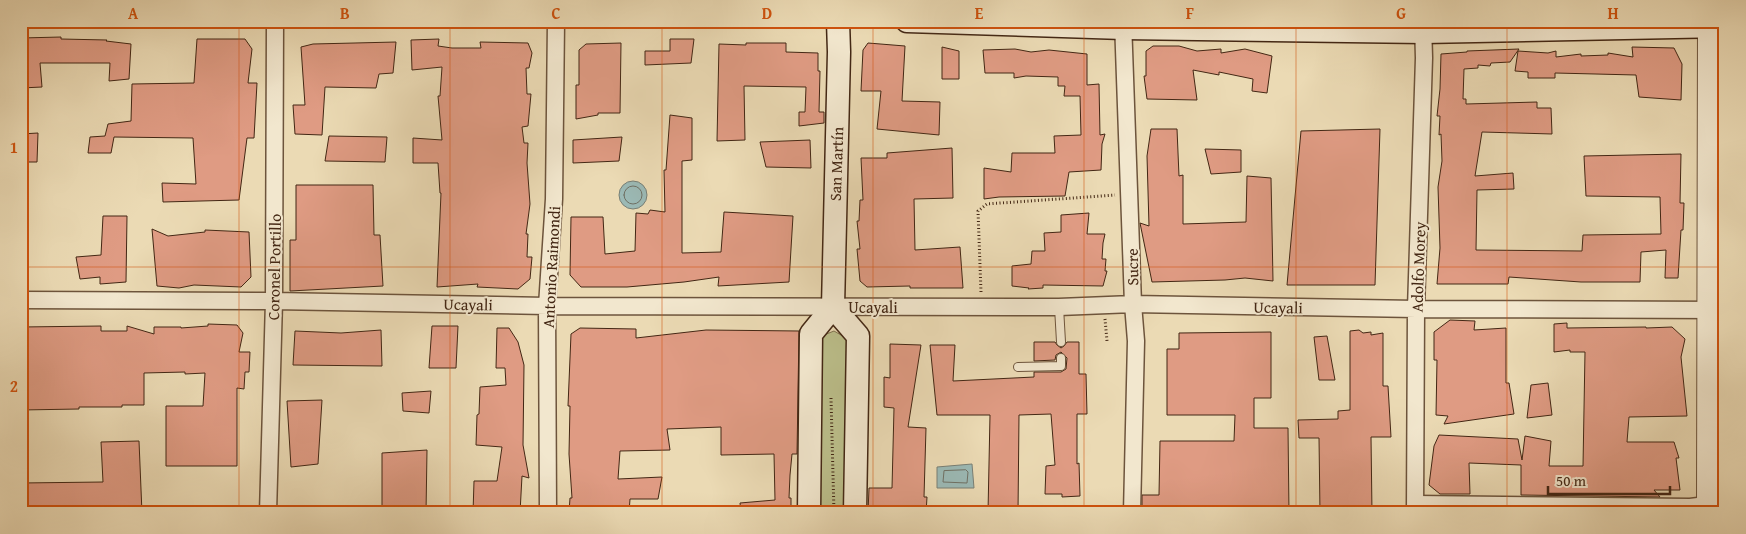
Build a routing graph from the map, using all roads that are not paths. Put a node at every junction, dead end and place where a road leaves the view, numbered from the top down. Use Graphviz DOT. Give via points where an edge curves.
graph roads {
  1 [pos="275,21"];
  2 [pos="556,21"];
  3 [pos="838,21"];
  4 [pos="907,21"];
  5 [pos="1714,24"];
  6 [pos="1123,25"];
  7 [pos="1423,27"];
  8 [pos="21,300"];
  9 [pos="274,301"];
  10 [pos="1133,304"];
  11 [pos="547,306"];
  12 [pos="832,307"];
  13 [pos="1059,308"];
  14 [pos="1416,309"];
  15 [pos="1716,310"];
  16 [pos="1061,342"];
  17 [pos="1061,358"];
  18 [pos="1018,367"];
  19 [pos="1415,507"];
  20 [pos="1706,508"];
  21 [pos="268,513"];
  22 [pos="548,513"];
  23 [pos="809,513"];
  24 [pos="855,513"];
  25 [pos="1132,513"];
  1 -- 9 [label="street, Coronel Portillo"];
  2 -- 11 [label="street, Antonio Raimondi" via="554,199"];
  3 -- 12 [label="main road, San Martín"];
  4 -- 6 [label="main road"];
  5 -- 7 [label="main road"];
  5 -- 15 [label="street"];
  6 -- 7 [label="main road"];
  6 -- 10 [label="street, Sucre"];
  7 -- 14 [label="street, Adolfo Morey"];
  8 -- 9 [label="street, Ucayali"];
  9 -- 11 [label="street, Ucayali"];
  9 -- 21 [label="street, Coronel Portillo"];
  10 -- 13 [label="street, Ucayali"];
  10 -- 14 [label="street, Ucayali"];
  10 -- 25 [label="street, Sucre" via="1139,436"];
  11 -- 12 [label="street, Ucayali"];
  11 -- 22 [label="street, Antonio Raimondi"];
  12 -- 13 [label="street, Ucayali"];
  12 -- 23 [label="main road" via="811,334"];
  12 -- 24 [label="main road" via="858,336"];
  13 -- 16 [label="lane"];
  14 -- 15 [label="street, Ucayali"];
  14 -- 19 [label="street, Adolfo Morey"];
  15 -- 20 [label="street"];
  17 -- 18 [label="lane" via="1062,366"];
  19 -- 20 [label="street"];
}
